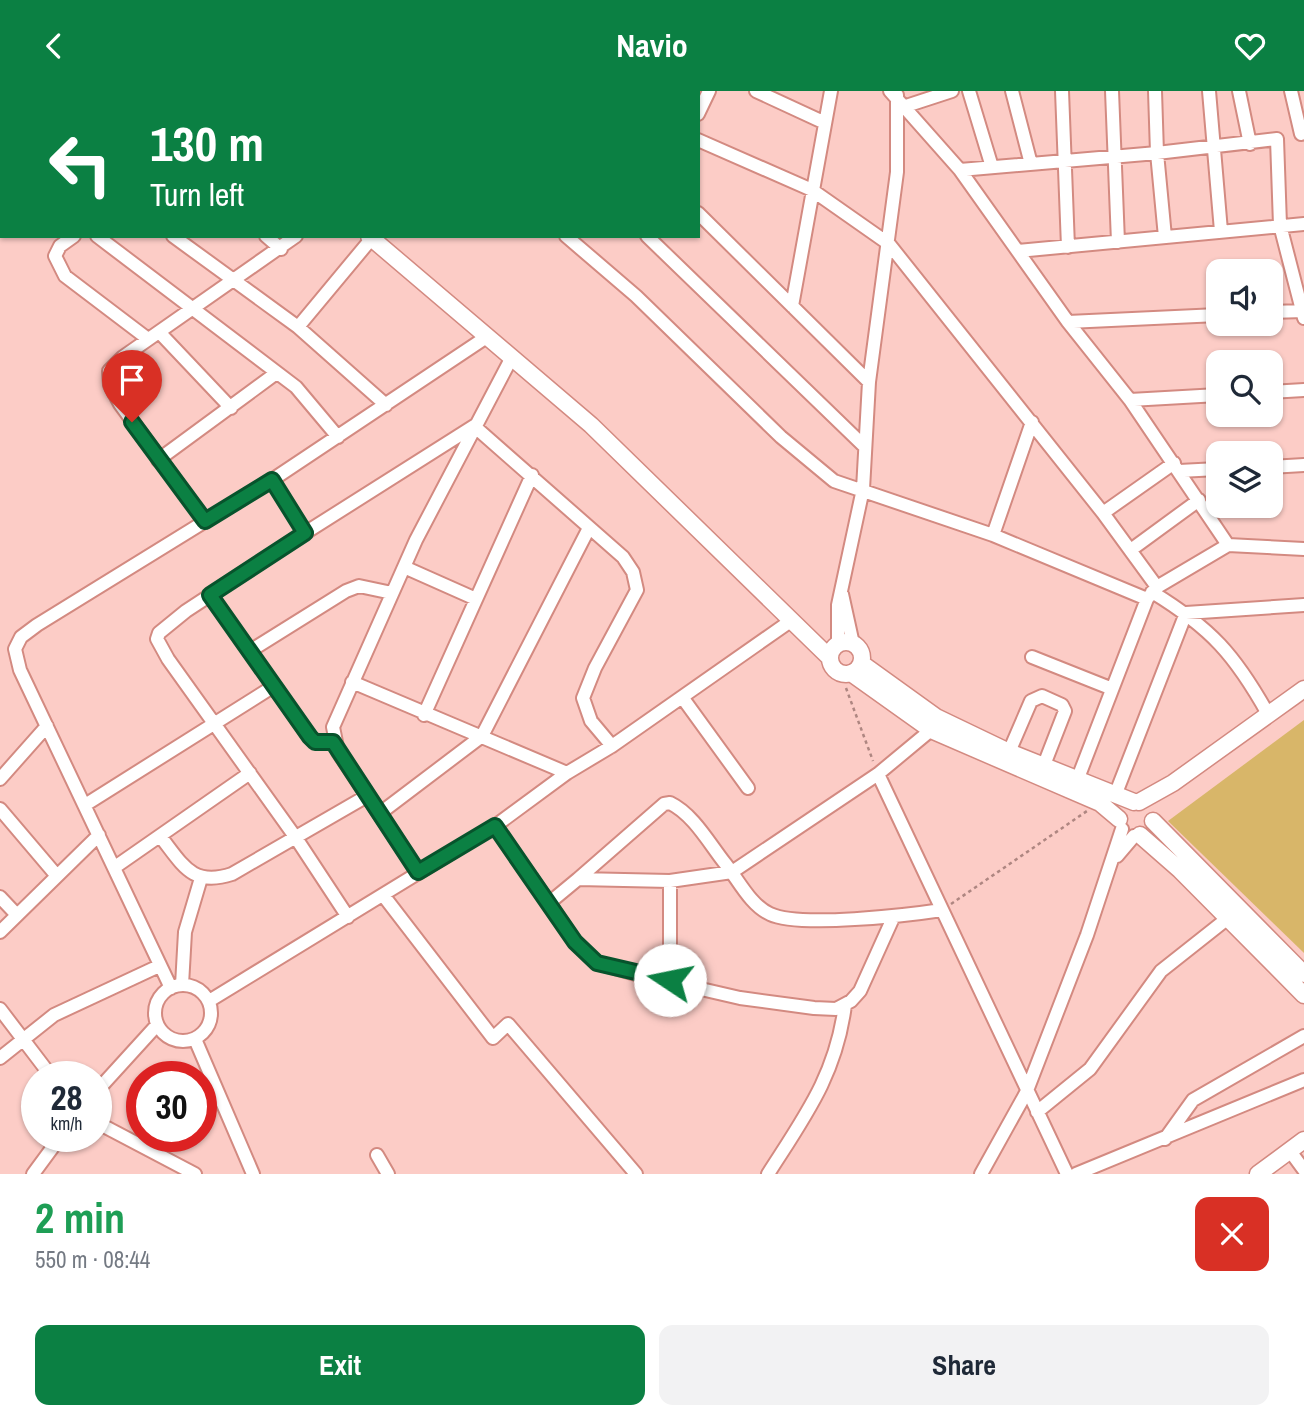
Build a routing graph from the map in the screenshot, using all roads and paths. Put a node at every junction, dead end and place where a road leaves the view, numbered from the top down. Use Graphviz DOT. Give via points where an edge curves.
graph roads {
  1 [pos="709,91"];
  2 [pos="755,91"];
  3 [pos="831,91"];
  4 [pos="952,91"];
  5 [pos="969,91"];
  6 [pos="1012,91"];
  7 [pos="1062,91"];
  8 [pos="1112,91"];
  9 [pos="1155,91"];
  10 [pos="1209,91"];
  11 [pos="1239,91"];
  12 [pos="1291,91"];
  13 [pos="898,97"];
  14 [pos="700,110"];
  15 [pos="823,123"];
  16 [pos="1302,133"];
  17 [pos="1277,139"];
  18 [pos="700,141"];
  19 [pos="1250,144"];
  20 [pos="1212,146"];
  21 [pos="1157,153"];
  22 [pos="1115,157"];
  23 [pos="1067,161"];
  24 [pos="1031,164"];
  25 [pos="992,167"];
  26 [pos="960,170"];
  27 [pos="812,190"];
  28 [pos="700,215"];
  29 [pos="1304,224"];
  30 [pos="1280,225"];
  31 [pos="1221,231"];
  32 [pos="1166,237"];
  33 [pos="71,238"];
  34 [pos="100,238"];
  35 [pos="176,238"];
  36 [pos="268,238"];
  37 [pos="294,238"];
  38 [pos="369,238"];
  39 [pos="371,238"];
  40 [pos="568,238"];
  41 [pos="650,238"];
  42 [pos="1118,242"];
  43 [pos="889,244"];
  44 [pos="1068,247"];
  45 [pos="281,249"];
  46 [pos="1018,251"];
  47 [pos="234,279"];
  48 [pos="792,306"];
  49 [pos="195,310"];
  50 [pos="1283,312"];
  51 [pos="1303,313"];
  52 [pos="1206,316"];
  53 [pos="1068,322"];
  54 [pos="298,327"];
  55 [pos="154,336"];
  56 [pos="488,336"];
  57 [pos="512,357"];
  58 [pos="275,374"];
  59 [pos="869,382"];
  60 [pos="1304,390"];
  61 [pos="1283,391"];
  62 [pos="1206,396"];
  63 [pos="1130,400"];
  64 [pos="386,405"];
  65 [pos="231,408"];
  66 [pos="1032,422"];
  67 [pos="474,426"];
  68 [pos="338,437"];
  69 [pos="864,446"];
  70 [pos="158,460"];
  71 [pos="1304,465"];
  72 [pos="1283,466"];
  73 [pos="1176,467"];
  74 [pos="1206,468"];
  75 [pos="532,475"];
  76 [pos="272,480"];
  77 [pos="863,489"];
  78 [pos="1199,500"];
  79 [pos="1104,513"];
  80 [pos="205,521"];
  81 [pos="589,529"];
  82 [pos="305,533"];
  83 [pos="993,535"];
  84 [pos="1228,545"];
  85 [pos="1132,549"];
  86 [pos="1304,549"];
  87 [pos="404,567"];
  88 [pos="392,593"];
  89 [pos="1152,593"];
  90 [pos="210,595"];
  91 [pos="476,599"];
  92 [pos="1304,605"];
  93 [pos="1186,613"];
  94 [pos="798,624"];
  95 [pos="839,648"];
  96 [pos="250,651"];
  97 [pos="1032,657"];
  98 [pos="851,670"];
  99 [pos="352,682"];
  100 [pos="274,686"];
  101 [pos="1110,688"];
  102 [pos="1304,689"];
  103 [pos="682,697"];
  104 [pos="1268,714"];
  105 [pos="424,715"];
  106 [pos="213,723"];
  107 [pos="47,726"];
  108 [pos="931,730"];
  109 [pos="482,736"];
  110 [pos="333,742"];
  111 [pos="612,746"];
  112 [pos="1009,751"];
  113 [pos="1044,765"];
  114 [pos="567,772"];
  115 [pos="250,773"];
  116 [pos="878,774"];
  117 [pos="1078,778"];
  118 [pos="0,779"];
  119 [pos="748,788"];
  120 [pos="1116,793"];
  121 [pos="367,796"];
  122 [pos="1100,803"];
  123 [pos="85,805"];
  124 [pos="0,809"];
  125 [pos="1144,809"];
  126 [pos="379,814"];
  127 [pos="495,826"];
  128 [pos="1129,830"];
  129 [pos="99,835"];
  130 [pos="160,836"];
  131 [pos="296,838"];
  132 [pos="115,867"];
  133 [pos="418,872"];
  134 [pos="732,872"];
  135 [pos="57,876"];
  136 [pos="201,878"];
  137 [pos="578,879"];
  138 [pos="670,881"];
  139 [pos="383,895"];
  140 [pos="0,897"];
  141 [pos="549,903"];
  142 [pos="942,910"];
  143 [pos="17,915"];
  144 [pos="348,917"];
  145 [pos="893,918"];
  146 [pos="1228,918"];
  147 [pos="0,932"];
  148 [pos="159,966"];
  149 [pos="1304,974"];
  150 [pos="670,980"];
  151 [pos="176,986"];
  152 [pos="1304,995"];
  153 [pos="209,1001"];
  154 [pos="845,1005"];
  155 [pos="0,1009"];
  156 [pos="157,1025"];
  157 [pos="1304,1036"];
  158 [pos="24,1038"];
  159 [pos="195,1039"];
  160 [pos="0,1058"];
  161 [pos="40,1061"];
  162 [pos="112,1074"];
  163 [pos="1304,1080"];
  164 [pos="1026,1093"];
  165 [pos="1037,1112"];
  166 [pos="112,1130"];
  167 [pos="1165,1140"];
  168 [pos="1304,1140"];
  169 [pos="1290,1151"];
  170 [pos="49,1152"];
  171 [pos="377,1155"];
  172 [pos="1304,1170"];
  173 [pos="33,1174"];
  174 [pos="195,1174"];
  175 [pos="253,1174"];
  176 [pos="388,1174"];
  177 [pos="636,1174"];
  178 [pos="768,1174"];
  179 [pos="981,1174"];
  180 [pos="1067,1174"];
  181 [pos="1076,1174"];
  182 [pos="1258,1174"];
  1 -- 14 [label="street"];
  2 -- 15 [label="street"];
  3 -- 15 [label="street"];
  4 -- 13 [label="street"];
  5 -- 25 [label="street"];
  6 -- 24 [label="street"];
  7 -- 23 [label="street"];
  8 -- 22 [label="street"];
  9 -- 21 [label="street"];
  10 -- 20 [label="street"];
  11 -- 19 [label="street"];
  12 -- 16 [label="street"];
  13 -- 26 [label="street"];
  13 -- 43 [label="street" via="897,172"];
  15 -- 27 [label="street"];
  16 -- 17 [label="street"];
  17 -- 19 [label="street"];
  17 -- 30 [label="street"];
  18 -- 27 [label="street"];
  19 -- 20 [label="street"];
  20 -- 21 [label="street"];
  20 -- 31 [label="street"];
  21 -- 22 [label="street"];
  21 -- 32 [label="street"];
  22 -- 23 [label="street"];
  22 -- 42 [label="street"];
  23 -- 24 [label="street"];
  23 -- 44 [label="street"];
  24 -- 25 [label="street"];
  25 -- 26 [label="street"];
  26 -- 46 [label="street"];
  27 -- 43 [label="street"];
  27 -- 48 [label="street"];
  28 -- 48 [label="street"];
  29 -- 30 [label="street"];
  30 -- 31 [label="street"];
  30 -- 51 [label="street"];
  31 -- 32 [label="street"];
  32 -- 42 [label="street"];
  33 -- 55 [label="street" via="55,256 65,276"];
  34 -- 49 [label="street"];
  35 -- 47 [label="street"];
  36 -- 45 [label="street"];
  37 -- 45 [label="street"];
  38 -- 54 [label="street"];
  39 -- 56 [label="main road"];
  40 -- 77 [label="street" via="810,462 834,481"];
  41 -- 69 [label="street"];
  42 -- 44 [label="street"];
  43 -- 59 [label="street"];
  43 -- 66 [label="street"];
  44 -- 46 [label="street"];
  45 -- 47 [label="street"];
  46 -- 53 [label="street"];
  47 -- 49 [label="street"];
  47 -- 54 [label="street"];
  48 -- 59 [label="street"];
  49 -- 55 [label="street"];
  49 -- 58 [label="street"];
  50 -- 51 [label="street"];
  52 -- 53 [label="street"];
  53 -- 63 [label="street"];
  54 -- 64 [label="street"];
  55 -- 65 [label="street"];
  55 -- 70 [label="street" via="113,366 109,376 120,404"];
  56 -- 57 [label="main road"];
  56 -- 64 [label="street"];
  57 -- 67 [label="street"];
  57 -- 94 [label="main road" via="591,425"];
  58 -- 65 [label="street"];
  58 -- 68 [label="street" via="307,397"];
  59 -- 69 [label="street"];
  60 -- 61 [label="street"];
  62 -- 63 [label="street"];
  63 -- 73 [label="street"];
  64 -- 68 [label="street"];
  65 -- 70 [label="street"];
  66 -- 79 [label="street"];
  66 -- 83 [label="street"];
  67 -- 75 [label="street"];
  67 -- 82 [label="street"];
  67 -- 87 [label="street"];
  68 -- 76 [label="street"];
  69 -- 77 [label="street"];
  70 -- 80 [label="street"];
  71 -- 72 [label="street"];
  73 -- 74 [label="street"];
  73 -- 78 [label="street"];
  73 -- 79 [label="street"];
  75 -- 81 [label="street"];
  75 -- 91 [label="street"];
  76 -- 80 [label="street"];
  76 -- 82 [label="street"];
  77 -- 83 [label="street"];
  77 -- 95 [label="street" via="842,594"];
  78 -- 84 [label="street"];
  78 -- 85 [label="street"];
  79 -- 85 [label="street"];
  80 -- 107 [label="street" via="22,637 15,649 20,670"];
  81 -- 109 [label="street"];
  81 -- 111 [label="street" via="623,557 637,590 583,698 591,721"];
  82 -- 90 [label="street"];
  83 -- 89 [label="street"];
  84 -- 86 [label="street"];
  84 -- 89 [label="street"];
  85 -- 89 [label="street"];
  87 -- 88 [label="street"];
  87 -- 91 [label="street"];
  88 -- 96 [label="street" via="359,586 346,591"];
  88 -- 99 [label="street"];
  89 -- 93 [label="street"];
  89 -- 101 [label="street"];
  90 -- 96 [label="street"];
  90 -- 106 [label="street" via="168,624 157,639"];
  91 -- 105 [label="street"];
  92 -- 93 [label="street"];
  93 -- 104 [label="street" via="1233,657"];
  93 -- 120 [label="street"];
  94 -- 95 [label="main road"];
  94 -- 103 [label="street"];
  95 -- 98 [label="main road" via="833,667"];
  95 -- 98 [label="main road" via="861,654"];
  96 -- 100 [label="street"];
  97 -- 101 [label="street"];
  98 -- 108 [label="main road"];
  98 -- 112 [label="main road"];
  98 -- 116 [label="path"];
  99 -- 105 [label="street"];
  99 -- 110 [label="street" via="333,727"];
  100 -- 106 [label="street"];
  100 -- 110 [label="street" via="315,742"];
  101 -- 117 [label="street"];
  102 -- 104 [label="main road"];
  103 -- 111 [label="street"];
  103 -- 119 [label="street"];
  104 -- 125 [label="main road"];
  105 -- 109 [label="street"];
  106 -- 115 [label="street"];
  106 -- 123 [label="street"];
  107 -- 118 [label="street"];
  107 -- 123 [label="street"];
  108 -- 116 [label="street"];
  108 -- 122 [label="main road"];
  109 -- 114 [label="street"];
  109 -- 126 [label="street"];
  110 -- 121 [label="street"];
  111 -- 114 [label="street"];
  112 -- 113 [label="main road"];
  112 -- 113 [label="street" via="1031,701 1042,696 1065,711"];
  113 -- 117 [label="main road"];
  114 -- 127 [label="street"];
  115 -- 130 [label="street"];
  115 -- 131 [label="street"];
  116 -- 134 [label="street"];
  116 -- 142 [label="street"];
  117 -- 120 [label="main road"];
  120 -- 125 [label="main road"];
  121 -- 126 [label="street"];
  121 -- 131 [label="street"];
  122 -- 128 [label="main road"];
  122 -- 142 [label="path"];
  123 -- 129 [label="street"];
  124 -- 135 [label="street"];
  125 -- 128 [label="main road" via="1149,830"];
  125 -- 128 [label="main road" via="1121,810"];
  125 -- 149 [label="main road"];
  126 -- 133 [label="street"];
  127 -- 133 [label="street"];
  127 -- 141 [label="street"];
  128 -- 146 [label="main road" via="1180,870"];
  128 -- 164 [label="street" via="1112,862"];
  129 -- 132 [label="street"];
  129 -- 135 [label="street"];
  130 -- 132 [label="street"];
  130 -- 136 [label="street" via="188,871"];
  131 -- 136 [label="street" via="233,874"];
  131 -- 144 [label="street"];
  132 -- 148 [label="street"];
  133 -- 139 [label="street"];
  134 -- 137 [label="street" via="686,814 670,803"];
  134 -- 138 [label="street"];
  134 -- 145 [label="street" via="758,906 780,918"];
  135 -- 143 [label="street"];
  136 -- 151 [label="street"];
  137 -- 138 [label="street"];
  137 -- 141 [label="street"];
  138 -- 150 [label="street"];
  139 -- 144 [label="street"];
  139 -- 177 [label="street" via="493,1038 508,1024"];
  140 -- 143 [label="street"];
  141 -- 150 [label="street" via="575,942 597,963"];
  142 -- 145 [label="street"];
  142 -- 164 [label="street"];
  143 -- 147 [label="street"];
  144 -- 153 [label="street"];
  145 -- 154 [label="street" via="860,991"];
  146 -- 152 [label="main road"];
  146 -- 165 [label="street" via="1161,971 1090,1069"];
  148 -- 151 [label="street"];
  148 -- 158 [label="street" via="76,1002"];
  150 -- 154 [label="street" via="740,998 802,1007"];
  151 -- 153 [label="street" via="193,987"];
  151 -- 156 [label="street" via="156,1004"];
  153 -- 159 [label="street" via="210,1023"];
  154 -- 178 [label="street" via="836,1053 821,1090"];
  155 -- 158 [label="street"];
  156 -- 159 [label="street" via="173,1040"];
  156 -- 162 [label="street"];
  157 -- 167 [label="street" via="1193,1100"];
  158 -- 160 [label="street"];
  158 -- 161 [label="street"];
  159 -- 175 [label="street"];
  163 -- 167 [label="street"];
  164 -- 165 [label="street"];
  164 -- 179 [label="street"];
  165 -- 180 [label="street"];
  166 -- 174 [label="street"];
  167 -- 181 [label="street"];
  168 -- 169 [label="main road"];
  169 -- 172 [label="street"];
  169 -- 182 [label="main road"];
  170 -- 173 [label="street"];
  171 -- 176 [label="street"];
}
